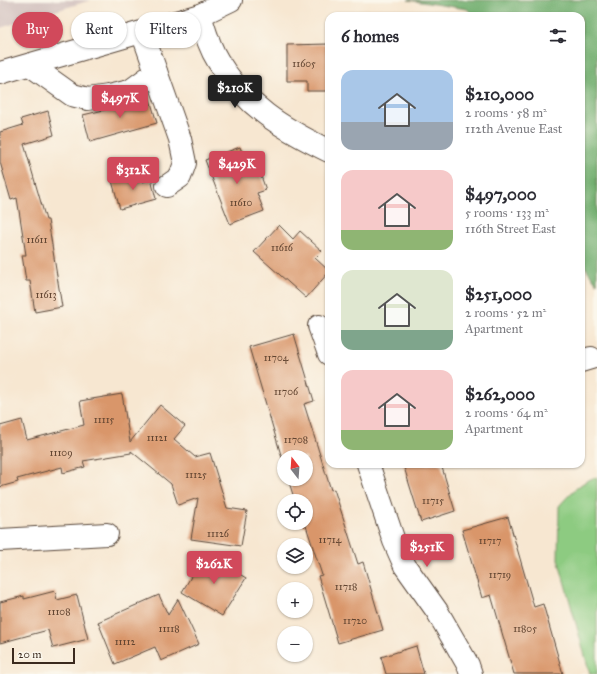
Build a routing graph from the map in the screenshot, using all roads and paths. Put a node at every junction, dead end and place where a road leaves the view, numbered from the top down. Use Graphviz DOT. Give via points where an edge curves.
graph roads {
  1 [pos="231,0"];
  2 [pos="201,15"];
  3 [pos="201,18"];
  4 [pos="135,34"];
  5 [pos="148,48"];
  6 [pos="30,65"];
  7 [pos="156,72"];
  8 [pos="0,74"];
  9 [pos="325,149"];
  10 [pos="167,186"];
  11 [pos="320,326"];
  12 [pos="325,342"];
  13 [pos="369,468"];
  14 [pos="107,534"];
  15 [pos="0,540"];
  16 [pos="471,674"];
  1 -- 2 [label="street"];
  3 -- 9 [label="street" via="217,60 234,84 259,110"];
  4 -- 6 [label="street"];
  5 -- 7 [label="street"];
  6 -- 7 [label="street" via="72,96 88,99 130,91"];
  6 -- 8 [label="street"];
  7 -- 10 [label="street" via="180,139 185,163 180,177"];
  11 -- 12 [label="street"];
  13 -- 16 [label="street" via="405,566 437,611"];
  14 -- 15 [label="street"];
}
